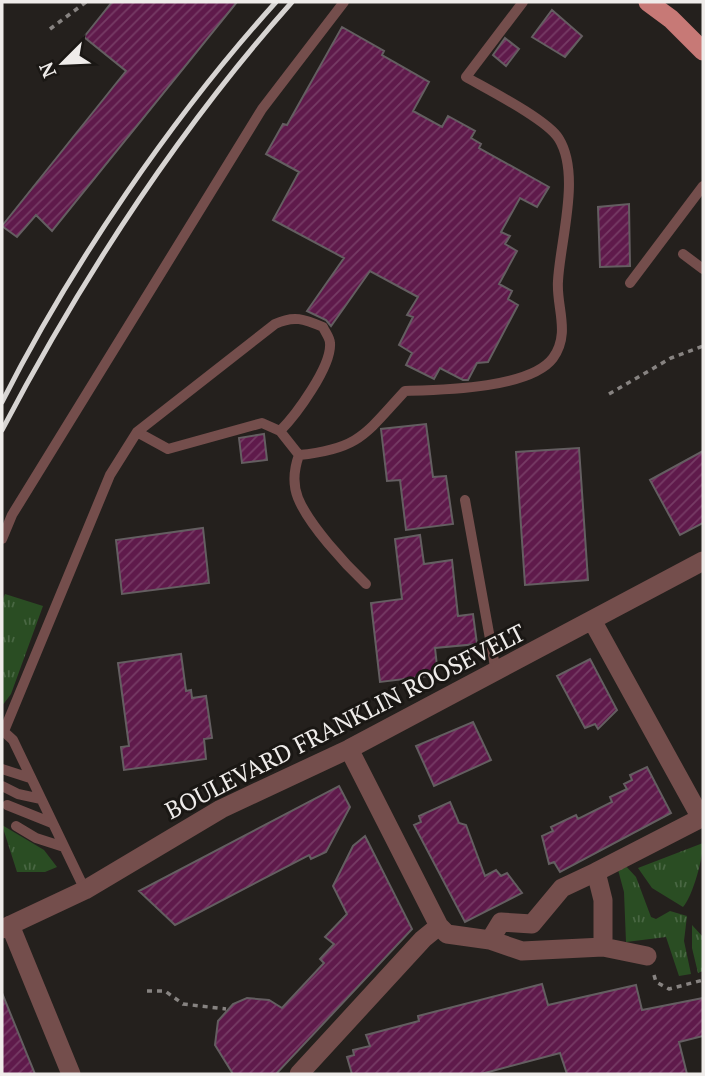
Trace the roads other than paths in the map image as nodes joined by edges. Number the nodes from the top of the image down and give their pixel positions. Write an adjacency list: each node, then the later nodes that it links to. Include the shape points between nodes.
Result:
1 (344, 2): 15 (lane, via 262,109 222,171 12,515)
2 (523, 2): 13 (lane, via 466,77 518,106 559,138 569,174 557,284 564,325 552,359 534,371 473,389 405,391 362,436 334,452)
3 (648, 2): 4 (main road)
4 (671, 19): 5 (main road); 6 (main road)
5 (703, 32)
6 (703, 51)
7 (703, 187): 10 (lane)
8 (682, 254): 9 (lane)
9 (703, 269)
10 (630, 282)
11 (280, 431): 12 (lane, via 262,423 168,449); 12 (lane, via 296,415 327,360 330,343 323,327 302,318 289,317 275,324); 13 (lane)
12 (137, 432): 20 (lane, via 110,475)
13 (299, 455): 17 (lane, via 293,472 298,498 341,559)
14 (465, 500): 19 (lane)
15 (2, 539)
16 (703, 561): 18 (street, BOULEVARD FRANKLIN ROOSEVELT)
17 (366, 584)
18 (593, 622): 19 (street, BOULEVARD FRANKLIN ROOSEVELT); 30 (street, via 701,818)
19 (496, 672): 21 (street, BOULEVARD FRANKLIN ROOSEVELT)
20 (3, 730): 23 (lane, via 13,740)
21 (349, 749): 31 (street, BOULEVARD FRANKLIN ROOSEVELT, via 221,809); 32 (street)
22 (2, 769): 23 (lane)
23 (30, 778): 25 (lane)
24 (2, 786): 25 (lane)
25 (41, 799): 27 (lane)
26 (7, 805): 27 (lane)
27 (52, 823): 29 (lane)
28 (16, 826): 29 (lane)
29 (64, 847): 31 (lane)
30 (596, 872): 34 (street, via 562,888 532,924 501,922); 35 (street, via 603,900)
31 (85, 890): 33 (street, BOULEVARD FRANKLIN ROOSEVELT)
32 (439, 926): 34 (street, via 447,934); 38 (street)
33 (6, 927): 37 (street)
34 (490, 940): 35 (street, via 522,951)
35 (603, 947): 36 (street)
36 (647, 956)
37 (71, 1074)
38 (299, 1074)

